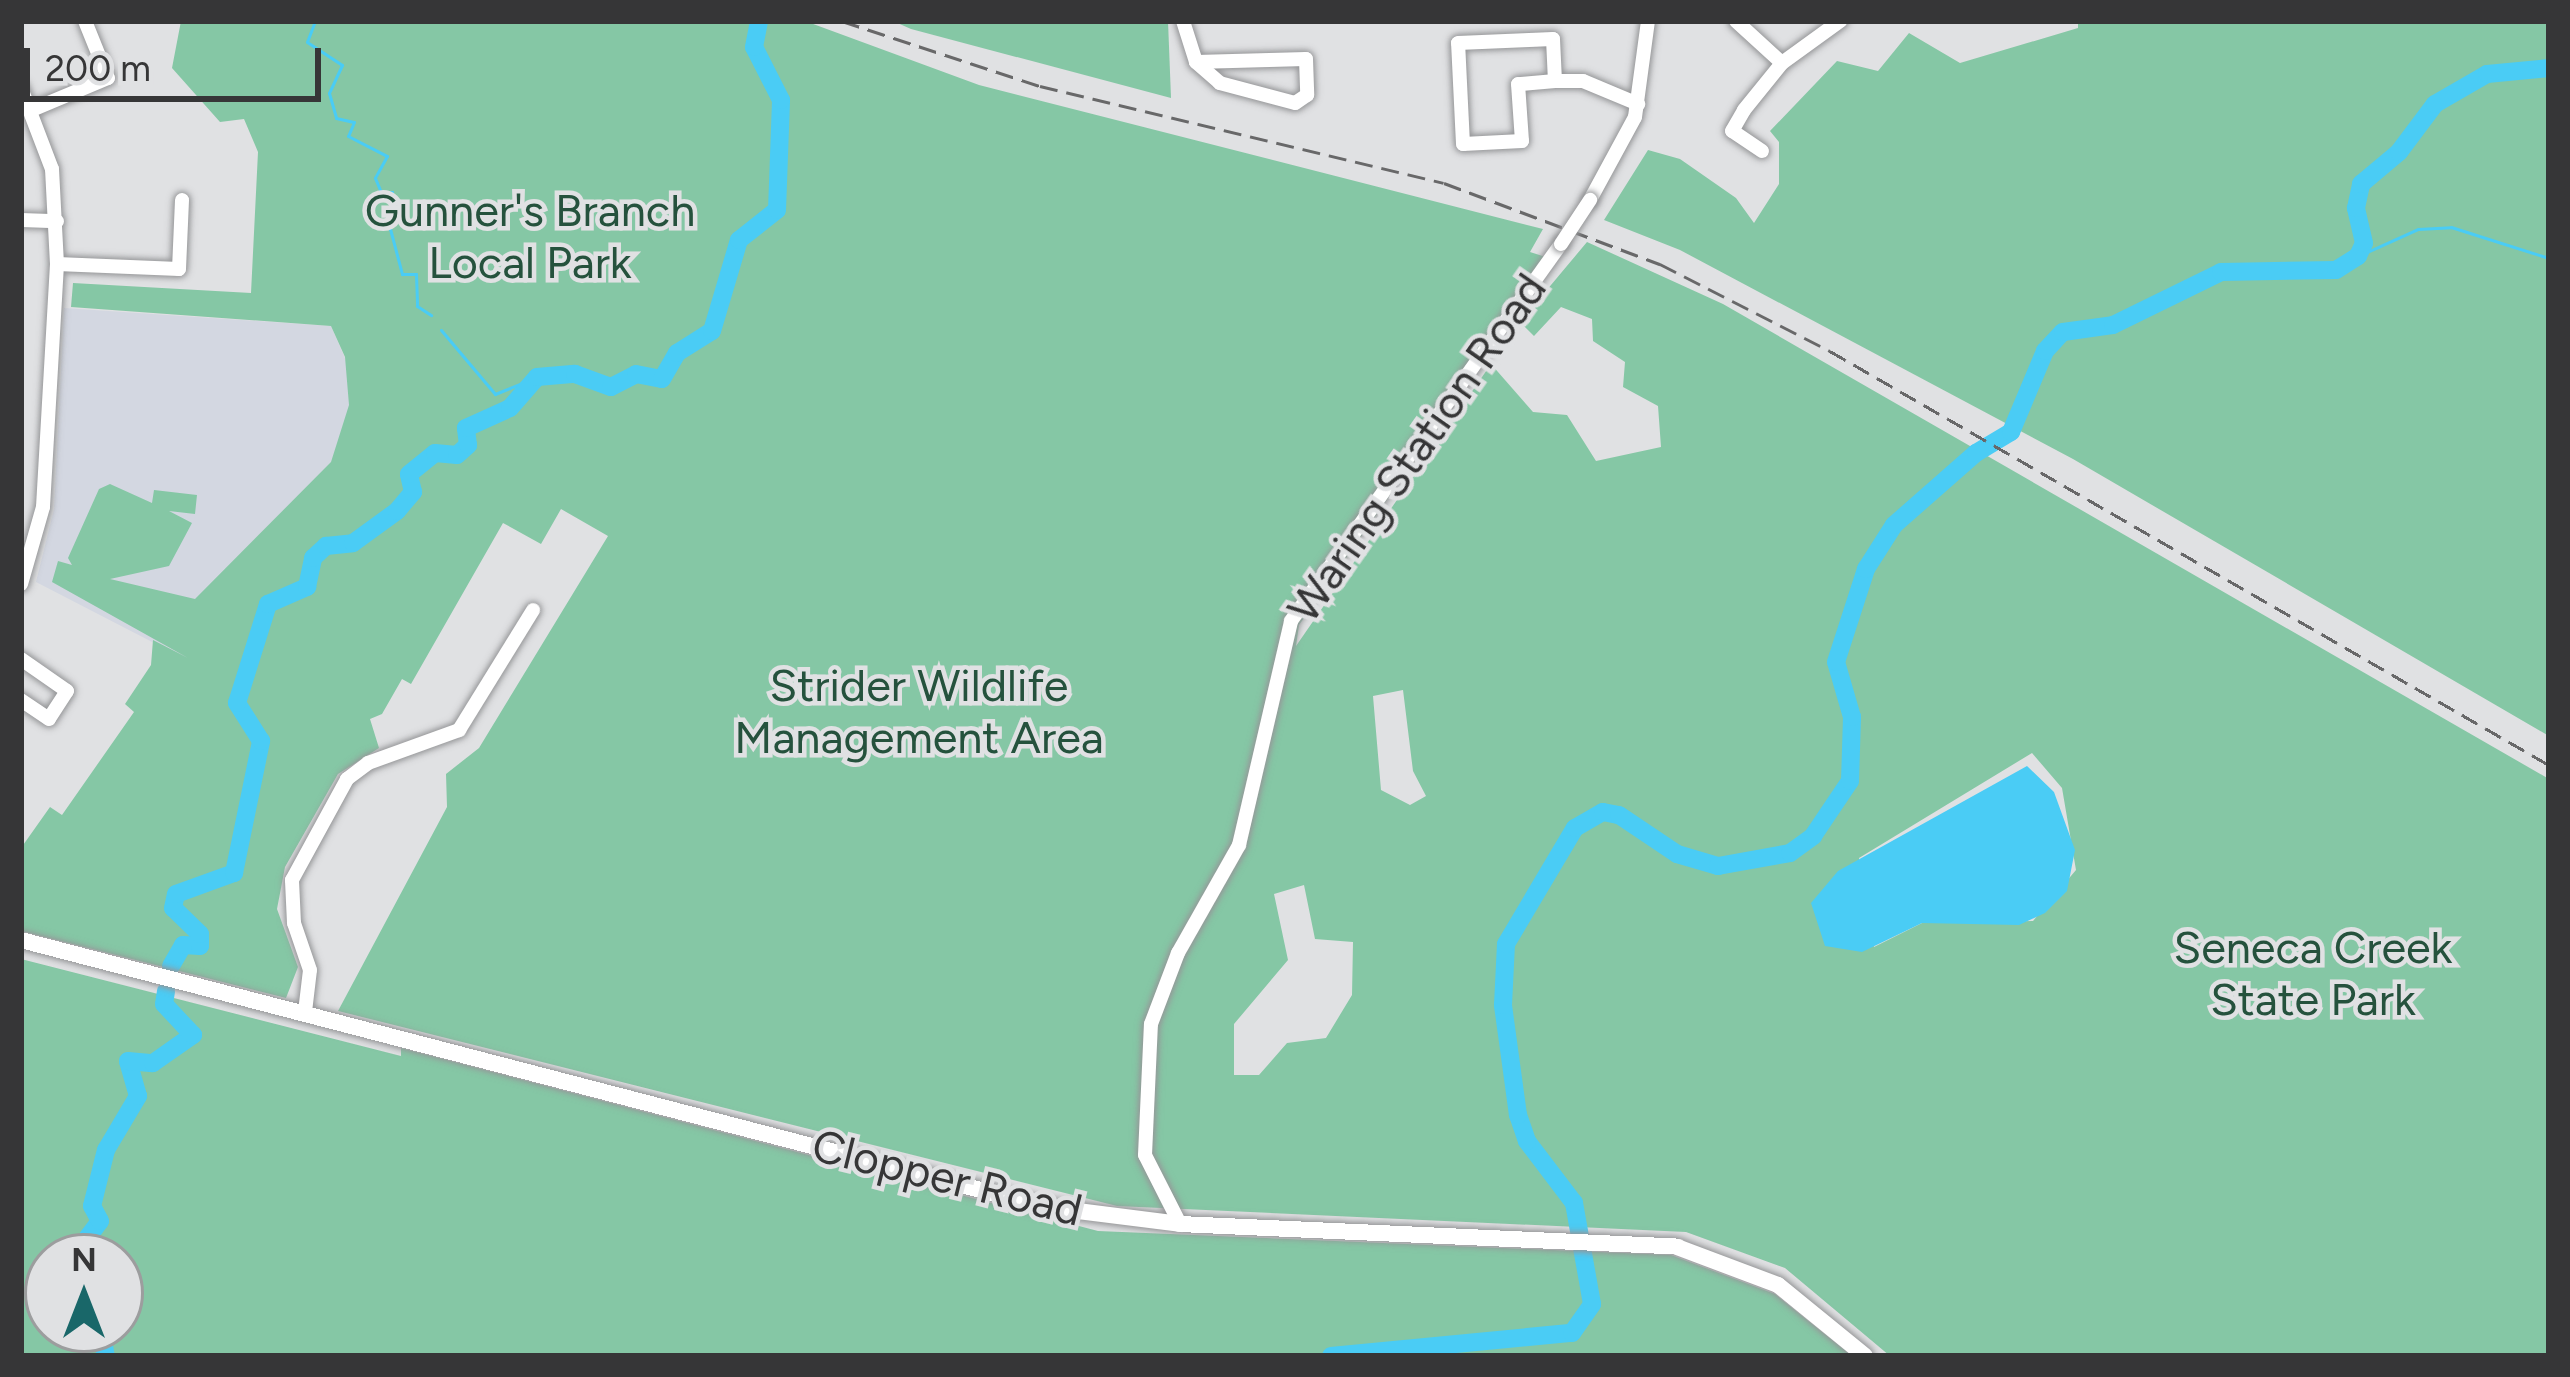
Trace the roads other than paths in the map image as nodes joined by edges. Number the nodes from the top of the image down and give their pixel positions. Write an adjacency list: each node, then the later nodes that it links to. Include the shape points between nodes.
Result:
1 (85, 21): 11 (street, via 108,78)
2 (1183, 21): 6 (street)
3 (1648, 21): 10 (street, Waring Station Road)
4 (1736, 21): 7 (street)
5 (1840, 21): 7 (street)
6 (1196, 62): 6 (street, via 1306,59 1307,95 1294,103 1220,83)
7 (1782, 63): 12 (street, via 1732,131)
8 (1555, 81): 8 (street, via 1553,39 1458,43 1463,144 1522,141 1519,84); 10 (street, via 1582,81)
9 (21, 88): 11 (street)
10 (1639, 104): 23 (street, Waring Station Road, bridge, via 1591,200 1291,621 1239,845 1178,953 1151,1024 1145,1155)
11 (34, 109): 15 (street)
12 (1762, 151)
13 (182, 200): 16 (street, via 178,269)
14 (21, 220): 15 (street)
15 (57, 221): 16 (street)
16 (58, 264): 17 (street, via 44,507)
17 (21, 584)
18 (533, 610): 22 (street, via 458,730 368,763 347,779 292,880 292,911 310,970)
19 (21, 658): 20 (street, via 68,692 49,719)
20 (21, 700)
21 (21, 940): 22 (main road, Clopper Road)
22 (305, 1012): 23 (main road, Clopper Road, via 1046,1207)
23 (1180, 1224): 24 (main road, Clopper Road, via 1677,1247 1778,1285)
24 (1864, 1356)

